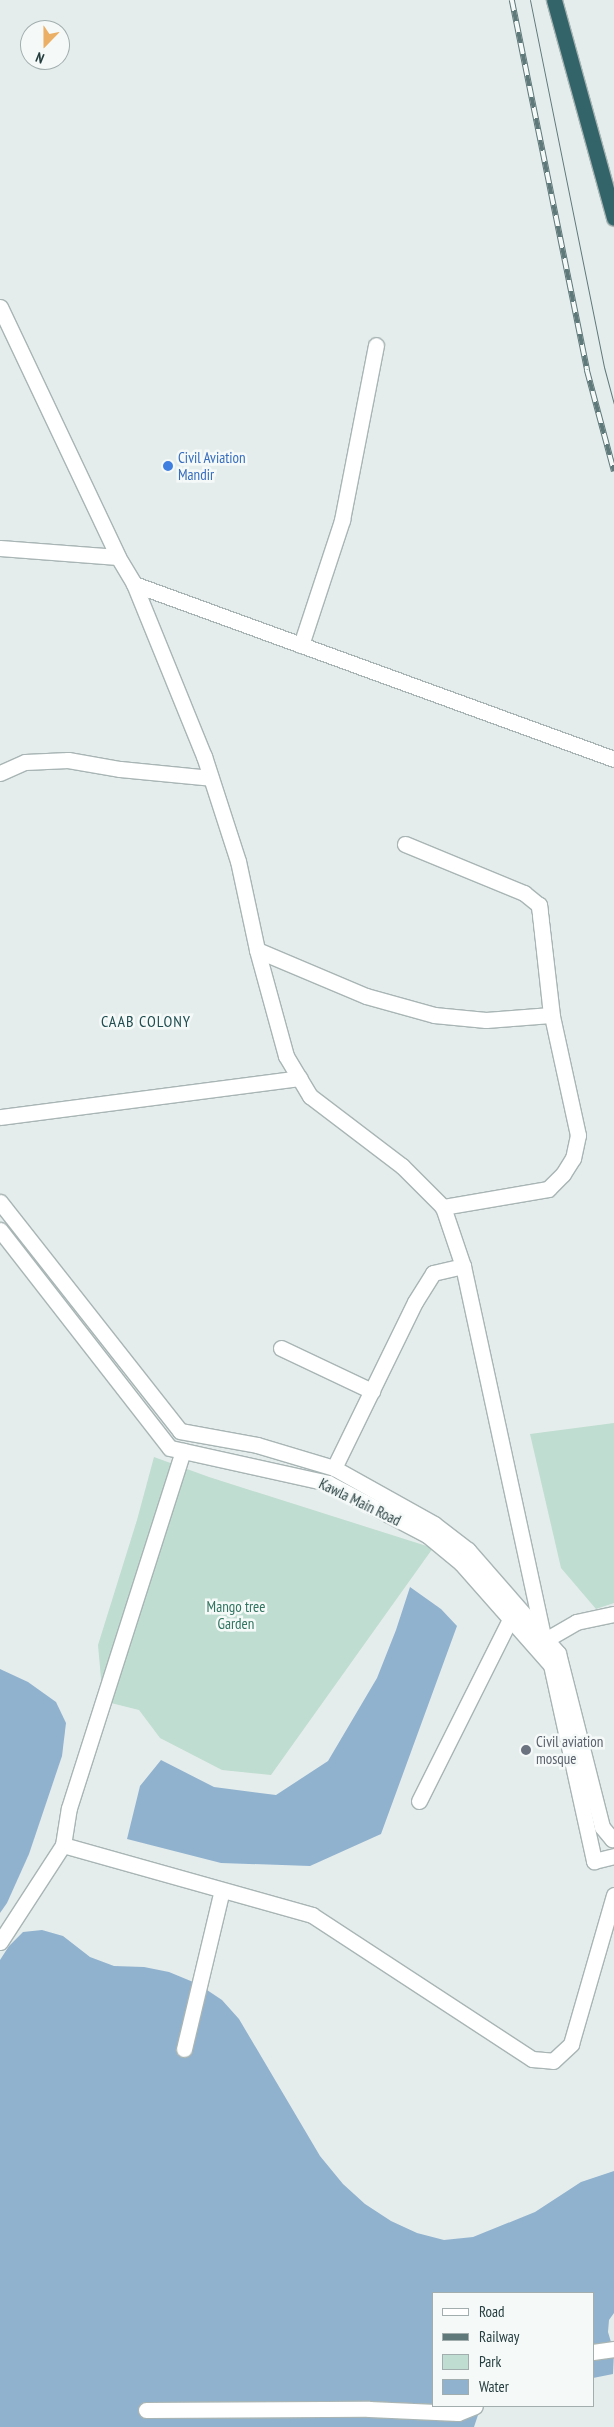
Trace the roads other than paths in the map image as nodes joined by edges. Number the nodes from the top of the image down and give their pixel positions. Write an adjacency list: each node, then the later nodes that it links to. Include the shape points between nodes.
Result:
1 (554, 0): 2 (highway)
2 (614, 218)
3 (0, 307): 6 (street)
4 (376, 345): 8 (street, via 342,520)
5 (0, 548): 6 (street)
6 (118, 558): 7 (street)
7 (134, 584): 8 (street); 11 (street)
8 (301, 645): 9 (street)
9 (614, 759)
10 (0, 773): 11 (street, via 25,762 68,760)
11 (211, 778): 14 (street, via 238,861)
12 (405, 844): 13 (street, via 524,893 539,905)
13 (542, 933): 14 (street, via 552,1015 486,1020 434,1015 366,996); 18 (street, via 552,1016 578,1134 573,1158 548,1189)
14 (257, 950): 15 (street, via 286,1056)
15 (299, 1078): 16 (street); 18 (street, via 310,1096 402,1166)
16 (0, 1117)
17 (0, 1202): 24 (street, Kawla Main Road, via 180,1432 257,1445)
18 (443, 1207): 20 (street)
19 (0, 1230): 23 (street, Kawla Main Road, via 170,1448)
20 (463, 1266): 22 (street, via 433,1273 415,1302); 27 (street)
21 (281, 1348): 22 (street)
22 (372, 1391): 24 (street)
23 (183, 1451): 26 (street, Kawla Main Road, via 328,1483 427,1536 461,1563); 30 (street, via 69,1808)
24 (334, 1468): 27 (street, Kawla Main Road, via 434,1524 468,1550)
25 (614, 1614): 27 (street, via 576,1622)
26 (510, 1619): 28 (street); 31 (street, Kawla Main Road, via 551,1665 594,1861)
27 (545, 1635): 29 (street, Kawla Main Road, via 558,1653 602,1827)
28 (419, 1801)
29 (614, 1838)
30 (63, 1845): 32 (street); 34 (street)
31 (614, 1856)
32 (222, 1890): 33 (street, via 312,1915 532,2059 553,2061 571,2044); 35 (street)
33 (614, 1895)
34 (0, 1942)
35 (184, 2049)
36 (614, 2349): 37 (street)
37 (594, 2352)
38 (473, 2407): 39 (street, via 458,2413 369,2409)
39 (146, 2410)

